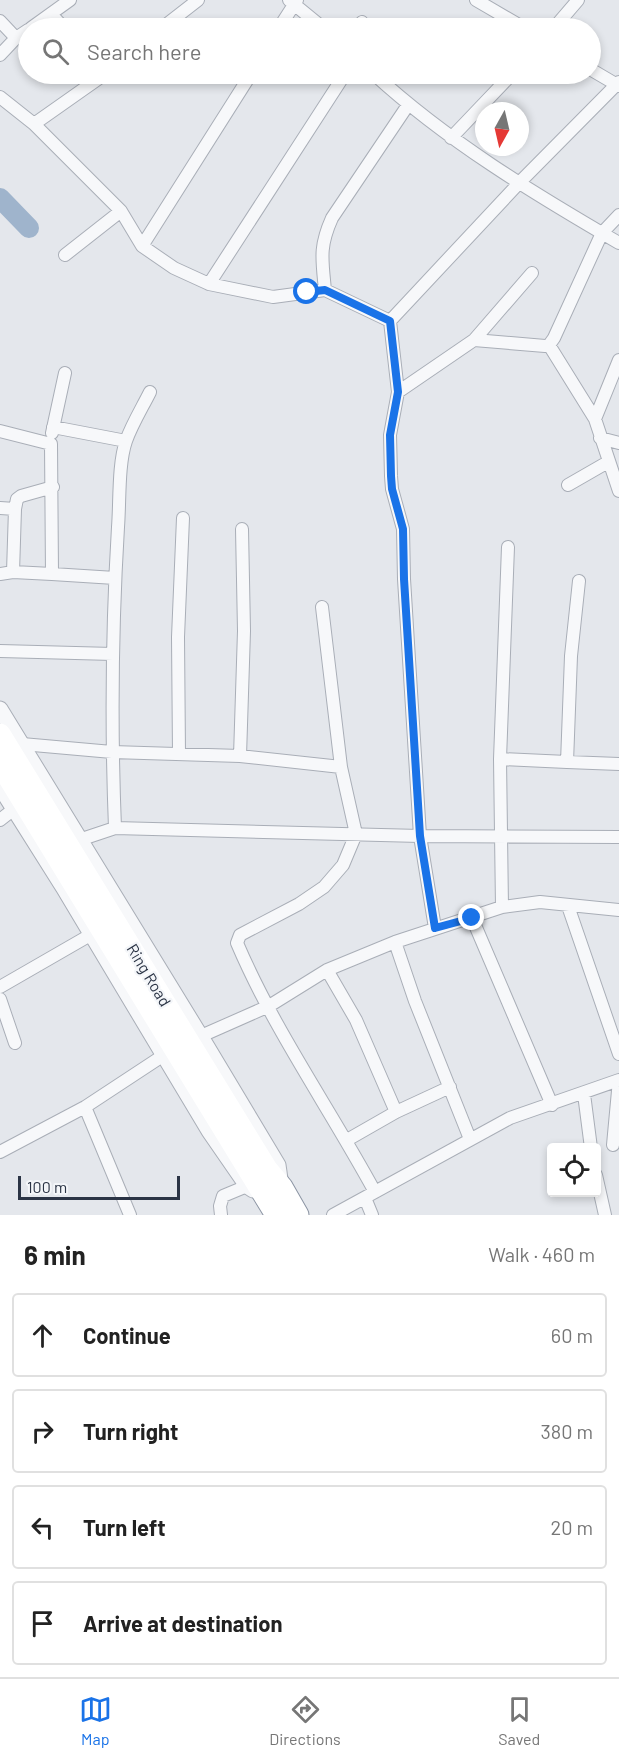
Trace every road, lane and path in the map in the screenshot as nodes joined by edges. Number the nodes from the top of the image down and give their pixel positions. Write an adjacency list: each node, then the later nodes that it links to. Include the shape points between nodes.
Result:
1 (70, 0): 6 (street)
2 (198, 0): 9 (street)
3 (578, 0): 13 (street)
4 (294, 1): 10 (street); 11 (street)
5 (480, 1): 12 (street)
6 (51, 14): 7 (street); 8 (street)
7 (45, 18)
8 (55, 18)
9 (175, 18)
10 (285, 18)
11 (312, 18)
12 (508, 18)
13 (563, 18)
14 (0, 21): 15 (street)
15 (16, 38): 16 (street)
16 (0, 55)
17 (601, 75): 23 (street)
18 (91, 84): 26 (street)
19 (245, 84): 33 (street)
20 (339, 84): 36 (street)
21 (385, 84): 25 (street)
22 (502, 84): 27 (street)
23 (618, 84): 28 (street)
24 (0, 97): 26 (street)
25 (408, 105): 27 (street); 37 (street, via 328,227 322,253)
26 (34, 124): 29 (street)
27 (451, 138): 28 (street)
28 (520, 182): 31 (street); 38 (street)
29 (121, 211): 33 (street); 34 (street)
30 (619, 215): 31 (street)
31 (602, 233): 32 (street); 40 (street)
32 (619, 243)
33 (142, 246): 36 (street, via 174,268)
34 (65, 255)
35 (532, 273): 39 (street)
36 (209, 284): 37 (street, via 273,297)
37 (325, 290): 38 (street)
38 (390, 321): 44 (street)
39 (474, 340): 40 (street); 44 (street)
40 (549, 345): 45 (street)
41 (619, 360): 45 (street)
42 (65, 374): 46 (street)
43 (150, 392): 49 (street)
44 (398, 392): 85 (street, via 390,435 391,476 404,539)
45 (595, 419): 48 (street)
46 (53, 427): 49 (street); 51 (street)
47 (0, 431): 51 (street)
48 (600, 438): 50 (street); 52 (street)
49 (126, 441): 63 (street)
50 (619, 443)
51 (51, 444): 54 (street)
52 (608, 462): 53 (street); 55 (street)
53 (568, 485)
54 (53, 487): 57 (street, via 17,499); 62 (street)
55 (619, 491)
56 (0, 508): 57 (street)
57 (15, 509): 61 (street)
58 (183, 518): 72 (street)
59 (242, 529): 73 (street)
60 (508, 547): 74 (street)
61 (6, 573): 62 (street)
62 (52, 574): 63 (street)
63 (115, 578): 67 (street)
64 (579, 581): 75 (street, via 571,656)
65 (322, 607): 78 (street)
66 (0, 651): 67 (street)
67 (113, 654): 71 (street)
68 (0, 709): 70 (street)
69 (0, 734): 118 (highway, Ring Road, via 267,1169)
70 (22, 744): 71 (street); 87 (street)
71 (112, 752): 72 (street); 82 (street)
72 (179, 754): 73 (street)
73 (240, 756): 78 (street)
74 (500, 759): 75 (street); 84 (street)
75 (567, 762): 77 (street)
76 (0, 764): 118 (highway, Ring Road)
77 (619, 764)
78 (341, 767): 83 (street)
79 (0, 787): 80 (street)
80 (14, 808): 81 (street); 93 (street)
81 (0, 820)
82 (115, 828): 83 (street); 87 (street)
83 (356, 834): 85 (street); 98 (street, via 343,865 324,887 240,935 239,946)
84 (501, 835): 85 (street); 86 (street); 89 (street)
85 (420, 836): 92 (street)
86 (619, 837)
87 (79, 840): 99 (street)
88 (568, 906): 89 (street, via 540,902); 90 (street); 101 (street)
89 (502, 907): 91 (street)
90 (619, 910)
91 (472, 918): 92 (street); 106 (street)
92 (435, 928): 94 (street)
93 (92, 934): 96 (street); 102 (street)
94 (395, 942): 95 (street); 104 (street)
95 (327, 970): 98 (street); 108 (street, via 356,1020)
96 (0, 987)
97 (0, 999): 100 (street)
98 (269, 1006): 99 (street); 110 (street)
99 (201, 1036): 118 (street, via 278,1166)
100 (15, 1043)
101 (619, 1054)
102 (164, 1055): 107 (street); 115 (street)
103 (619, 1080): 105 (street); 112 (street)
104 (450, 1087): 108 (street); 109 (street)
105 (584, 1094): 106 (street); 111 (street)
106 (552, 1105): 109 (street, via 510,1118)
107 (85, 1107): 114 (street); 119 (street)
108 (396, 1112): 110 (street)
109 (470, 1139): 116 (street)
110 (347, 1140): 116 (street)
111 (590, 1143)
112 (616, 1145): 113 (street)
113 (601, 1146)
114 (0, 1152)
115 (247, 1186): 118 (street); 120 (street, via 223,1196)
116 (370, 1195): 122 (street); 123 (street)
117 (601, 1195): 124 (street)
118 (275, 1201): 121 (highway, Ring Road)
119 (130, 1215)
120 (221, 1215)
121 (298, 1215)
122 (333, 1215)
123 (372, 1215)
124 (605, 1215)

